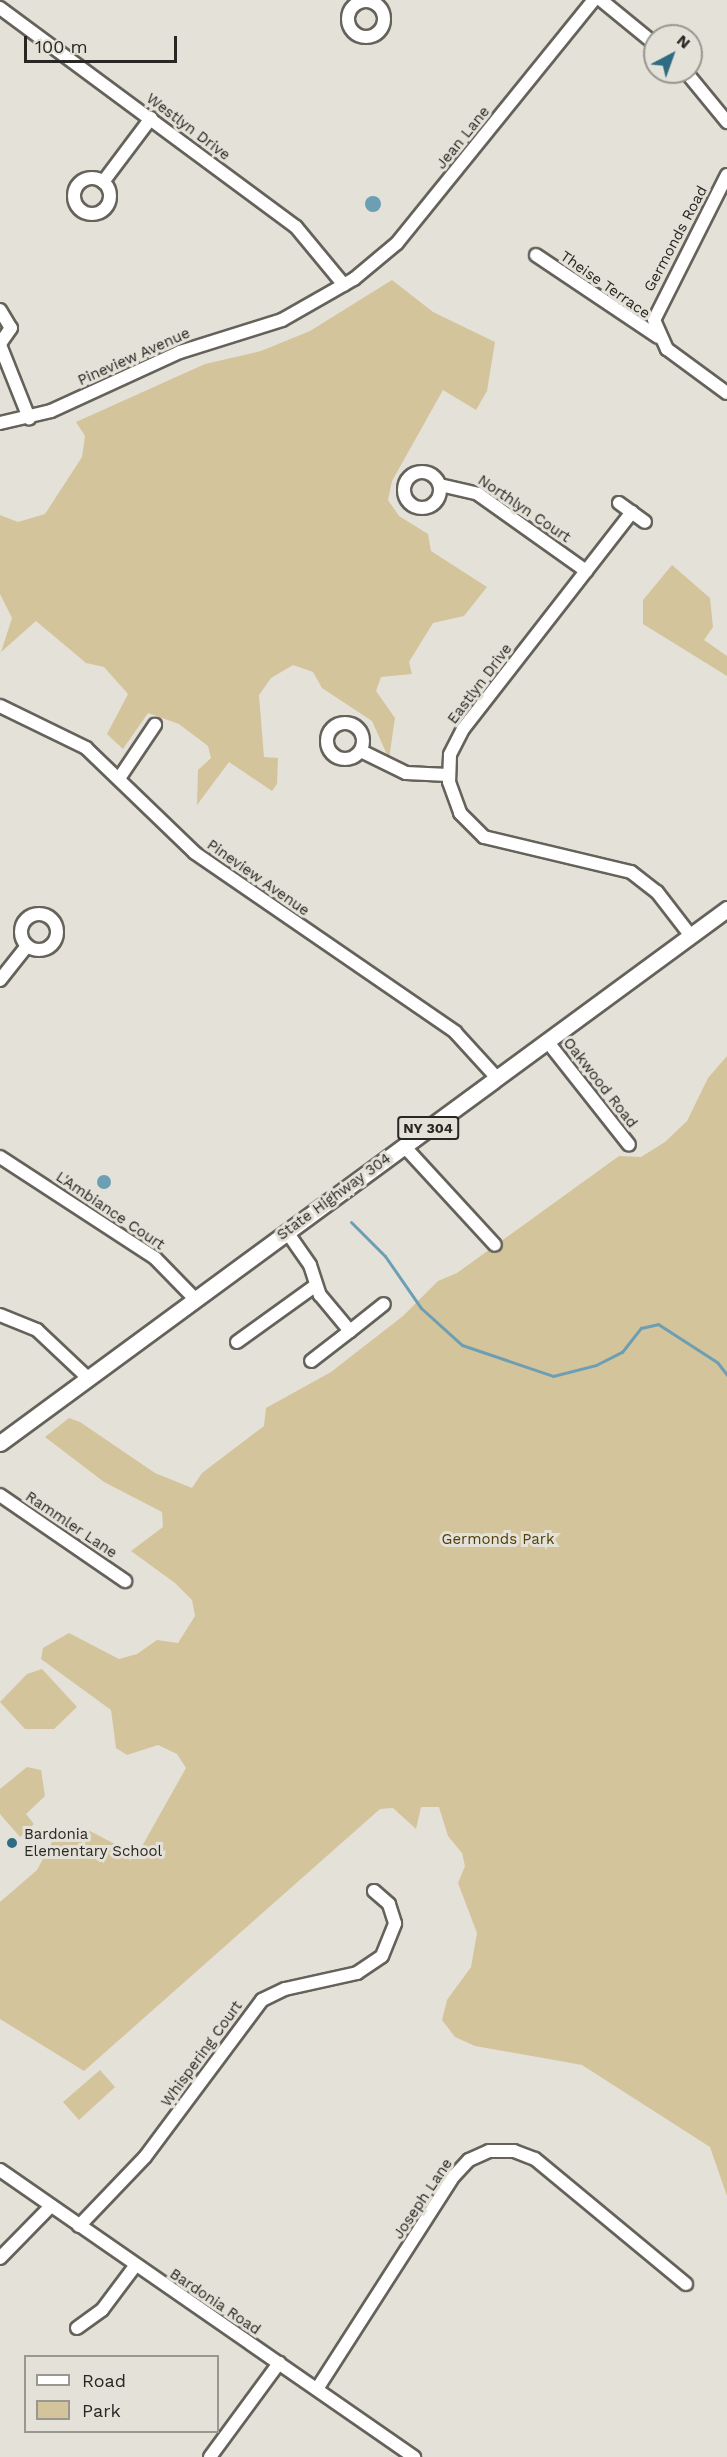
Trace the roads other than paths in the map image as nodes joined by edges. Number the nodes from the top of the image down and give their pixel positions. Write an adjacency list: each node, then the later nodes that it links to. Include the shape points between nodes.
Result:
1 (594, 0): 11 (street, Jean Lane, via 397,243)
2 (601, 0): 4 (street)
3 (0, 8): 6 (street, Westlyn Drive)
4 (643, 34)
5 (696, 84): 7 (street)
6 (151, 118): 9 (street); 11 (street, Westlyn Drive, via 303,232)
7 (727, 122)
8 (727, 175): 13 (street, Germonds Road, via 658,303)
9 (103, 182)
10 (536, 255): 13 (street, Theise Terrace)
11 (344, 285): 16 (street, Pineview Avenue, via 282,320 180,352)
12 (0, 310): 14 (street, via 11,328)
13 (658, 337): 15 (street)
14 (0, 344): 16 (street)
15 (727, 393)
16 (29, 418): 17 (street, Pineview Avenue)
17 (0, 423)
18 (440, 485): 22 (street, Northlyn Court, via 478,494)
19 (620, 503): 20 (street)
20 (632, 512): 21 (street); 22 (street, Eastlyn Drive)
21 (645, 522)
22 (586, 571): 26 (street, Eastlyn Drive, via 459,736)
23 (0, 706): 27 (street, Pineview Avenue, via 77,742)
24 (155, 725): 27 (street)
25 (361, 751): 26 (street, via 406,773)
26 (448, 775): 29 (street, via 460,813 484,837 631,872 657,892)
27 (120, 777): 33 (street, Pineview Avenue, via 204,860 455,1032)
28 (727, 909): 29 (main road, State Highway 304 / NY 304)
29 (691, 936): 32 (main road, State Highway 304 / NY 304)
30 (27, 946): 31 (street)
31 (0, 980)
32 (548, 1041): 33 (main road, State Highway 304 / NY 304); 34 (street, Oakwood Road)
33 (497, 1078): 35 (main road, State Highway 304 / NY 304)
34 (629, 1145)
35 (404, 1146): 37 (main road, State Highway 304 / NY 304); 38 (street)
36 (0, 1156): 40 (street, L'Ambiance Court, via 155,1258)
37 (287, 1232): 39 (street, via 310,1266); 40 (main road, State Highway 304 / NY 304)
38 (495, 1245)
39 (315, 1286): 43 (street); 44 (street)
40 (195, 1299): 46 (main road, State Highway 304 / NY 304)
41 (384, 1304): 43 (street)
42 (0, 1315): 46 (street, via 37,1330)
43 (350, 1331): 45 (street)
44 (237, 1342)
45 (310, 1361)
46 (88, 1378): 47 (main road, State Highway 304 / NY 304)
47 (0, 1443)
48 (0, 1495): 49 (street, Rammler Lane)
49 (125, 1581)
50 (374, 1891): 53 (street, Whispering Court, via 389,1904 395,1923 382,1956 357,1973 285,1989 262,2000 145,2157)
51 (0, 2170): 52 (street, Bardonia Road)
52 (51, 2206): 53 (street, Bardonia Road); 54 (street)
53 (79, 2226): 55 (street, Bardonia Road)
54 (0, 2258)
55 (135, 2266): 57 (street, via 102,2310); 58 (street, Bardonia Road)
56 (686, 2284): 59 (street, Joseph Lane, via 535,2159 514,2151 489,2151 469,2160 454,2176)
57 (77, 2328)
58 (279, 2363): 59 (street, Bardonia Road); 60 (street)
59 (317, 2389): 61 (street, Bardonia Road)
60 (210, 2457)
61 (414, 2457)

